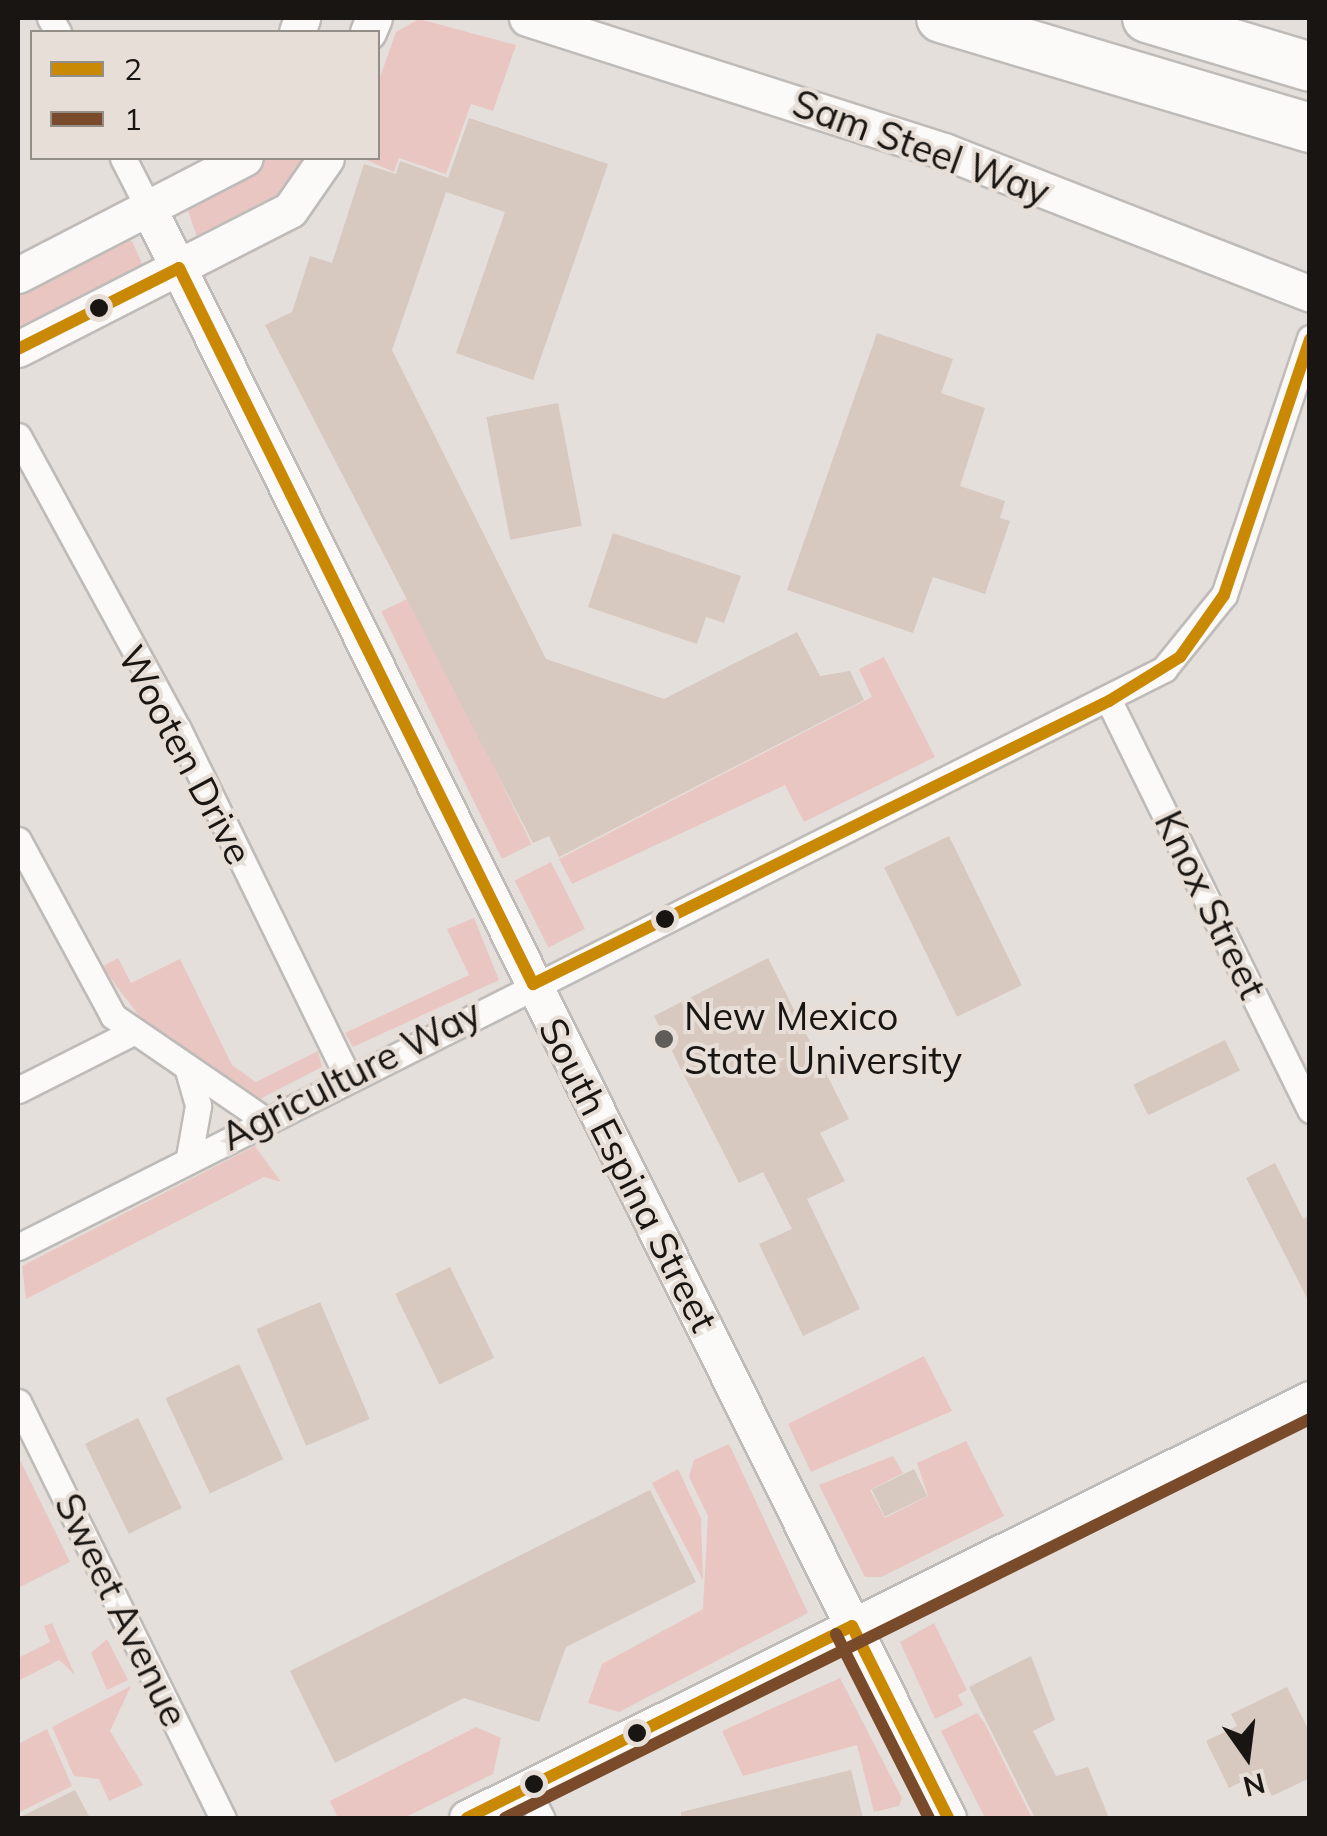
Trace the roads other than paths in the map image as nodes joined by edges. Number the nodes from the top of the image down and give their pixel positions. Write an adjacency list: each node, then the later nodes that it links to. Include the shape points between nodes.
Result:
1 (527, 18): 12 (street, Sam Steel Way, via 944,151)
2 (941, 18): 5 (highway)
3 (1147, 18): 4 (highway)
4 (1310, 67)
5 (1310, 128)
6 (123, 160): 9 (street)
7 (242, 160): 9 (street)
8 (325, 160): 10 (street, via 290,210)
9 (149, 208): 10 (street, South Espina Street); 11 (street)
10 (179, 268): 14 (street); 18 (street, South Espina Street)
11 (18, 275)
12 (1310, 294)
13 (1310, 338): 16 (street, Agriculture Way, via 1214,614 1180,657)
14 (18, 349)
15 (18, 436): 21 (street, Wooten Drive, via 178,728)
16 (1110, 701): 18 (street, Agriculture Way); 23 (street, Knox Street)
17 (18, 840): 19 (street, via 87,981)
18 (532, 984): 21 (street, Agriculture Way); 29 (street, South Espina Street)
19 (130, 1034): 20 (street); 22 (street)
20 (188, 1070): 24 (street); 25 (street, via 198,1106)
21 (348, 1078): 24 (street, Agriculture Way)
22 (18, 1090)
23 (1310, 1110)
24 (262, 1118): 25 (street, Agriculture Way)
25 (189, 1157): 26 (street, Agriculture Way)
26 (18, 1247)
27 (1310, 1399): 29 (street)
28 (18, 1402): 31 (street, Sweet Avenue)
29 (852, 1626): 30 (street); 33 (street, South Espina Street)
30 (533, 1803): 32 (street)
31 (222, 1818)
32 (467, 1818)
33 (948, 1818)

